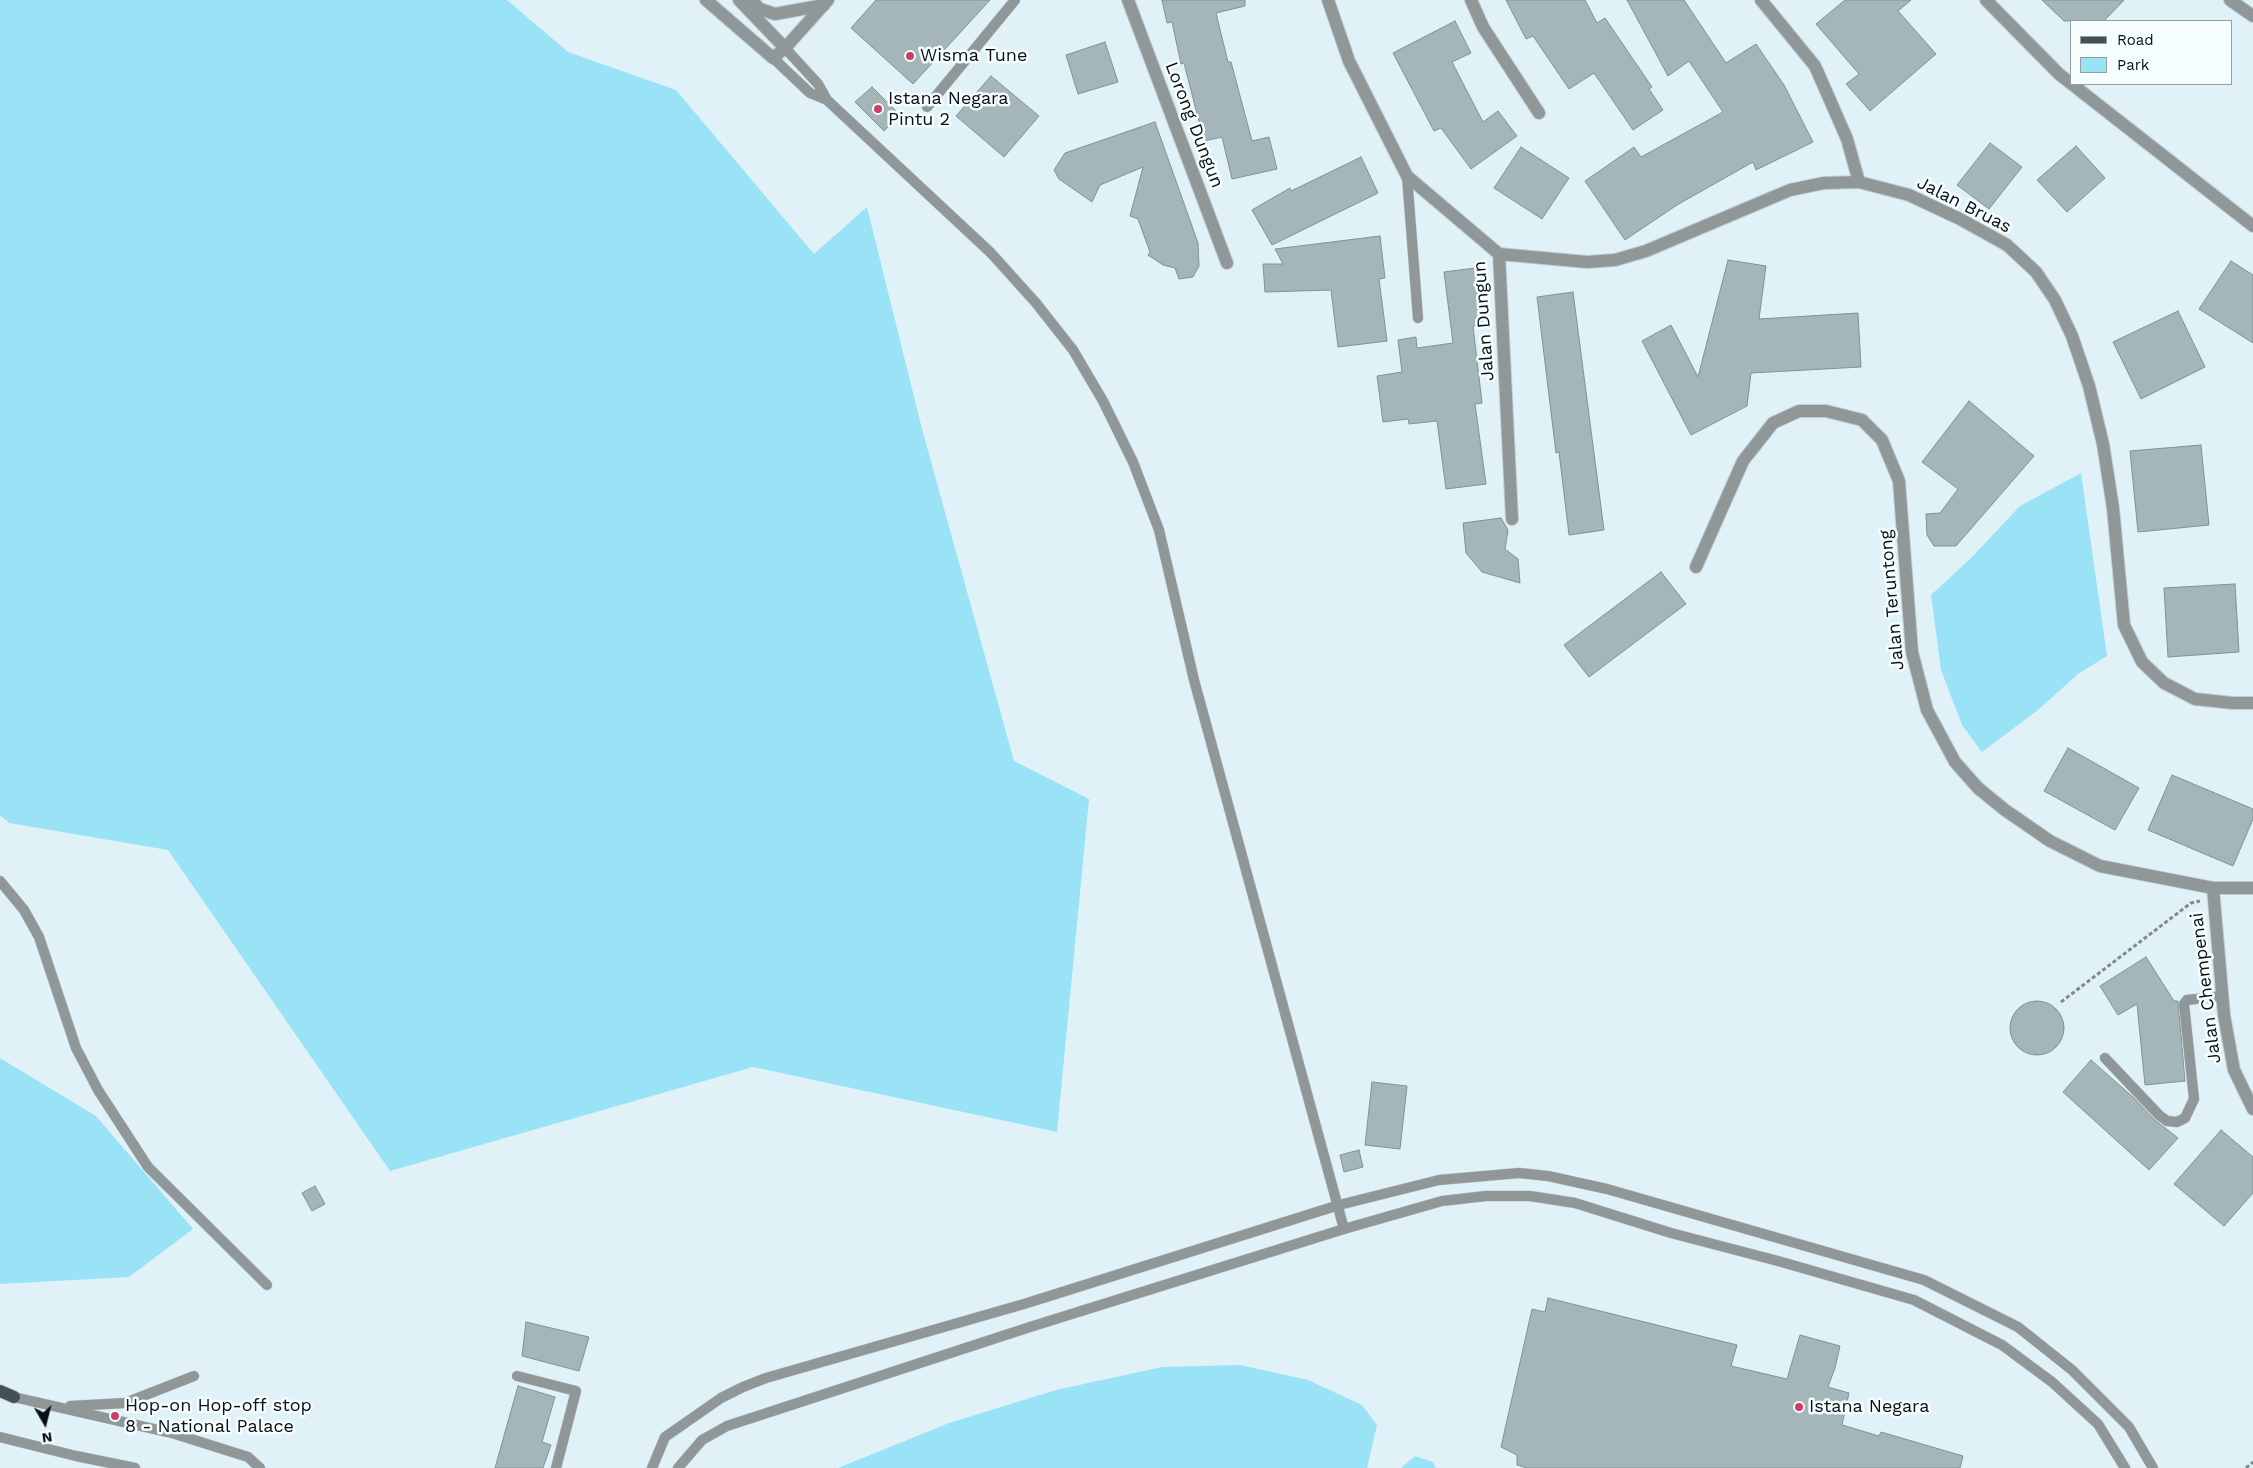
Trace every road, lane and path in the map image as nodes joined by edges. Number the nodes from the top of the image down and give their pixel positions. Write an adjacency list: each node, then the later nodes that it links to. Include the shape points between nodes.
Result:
1 (706, 0): 14 (street)
2 (739, 0): 13 (street)
3 (751, 0): 11 (street, via 775,14)
4 (1015, 0): 18 (lane)
5 (1128, 0): 24 (street, Lorong Dungun)
6 (1328, 0): 20 (street, Jalan Dungun, via 1349,60)
7 (1471, 0): 19 (street, via 1483,27)
8 (1761, 0): 21 (street, via 1814,66 1847,140)
9 (1986, 0): 15 (street)
10 (2230, 0): 12 (street)
11 (826, 2): 13 (street)
12 (2253, 16)
13 (785, 48): 14 (street); 17 (lane, via 818,84)
14 (773, 58): 17 (lane, via 810,93)
15 (2070, 83)
16 (2073, 85): 22 (street)
17 (827, 100): 37 (lane, via 984,247 1036,303 1073,350 1133,462 1159,530 1194,680)
18 (926, 107)
19 (1539, 114)
20 (1407, 176): 23 (street, Jalan Dungun); 25 (lane)
21 (1859, 182): 23 (street, Jalan Bruas, via 1824,183 1790,190 1646,251 1615,260 1587,262); 28 (street, Jalan Bruas, via 1909,195 1960,219 2007,244 2036,272 2055,300 2072,336 2089,386 2103,444 2113,508 2124,626 2142,662 2164,683 2195,698)
22 (2253, 226)
23 (1499, 254): 26 (street, Jalan Dungun)
24 (1228, 263)
25 (1418, 318)
26 (1512, 519)
27 (1696, 567): 30 (street, Jalan Teruntong, via 1743,461 1773,423 1799,411 1826,412 1862,420 1882,440 1900,481 1912,652 1927,710 1955,762 1978,788 2005,810 2050,840 2100,866)
28 (2253, 703)
29 (0, 881): 39 (lane, via 24,910 39,937 76,1048 98,1090 148,1167)
30 (2213, 888): 31 (street, Jalan Teruntong); 33 (street, Jalan Chempenai)
31 (2253, 888)
32 (2191, 903): 34 (path)
33 (2222, 996): 35 (lane, via 2187,1000 2184,1004 2194,1098 2185,1118 2177,1122 2167,1121); 36 (street, Jalan Chempenai, via 2234,1070)
34 (2061, 1002)
35 (2105, 1058)
36 (2253, 1109)
37 (1339, 1205): 38 (lane); 50 (lane, via 1024,1304 743,1387 721,1398 665,1437); 53 (lane, via 1439,1180 1519,1173 1548,1176 1679,1208 1924,1280 2018,1327 2072,1370 2129,1427)
38 (1344, 1229): 51 (lane, via 728,1426 702,1440); 52 (lane, via 1442,1201 1530,1196 1575,1203 1914,1300 2002,1344 2052,1382 2098,1424)
39 (267, 1285)
40 (194, 1376): 44 (lane, via 125,1403)
41 (517, 1376): 49 (lane, via 576,1391)
42 (0, 1392): 43 (main road)
43 (14, 1397): 44 (lane)
44 (59, 1407): 48 (lane, via 172,1433 248,1457)
45 (0, 1437): 47 (lane)
46 (2253, 1462): 54 (path)
47 (135, 1468)
48 (260, 1468)
49 (556, 1468)
50 (652, 1468)
51 (678, 1468)
52 (2124, 1468)
53 (2153, 1468)
54 (2246, 1468)

